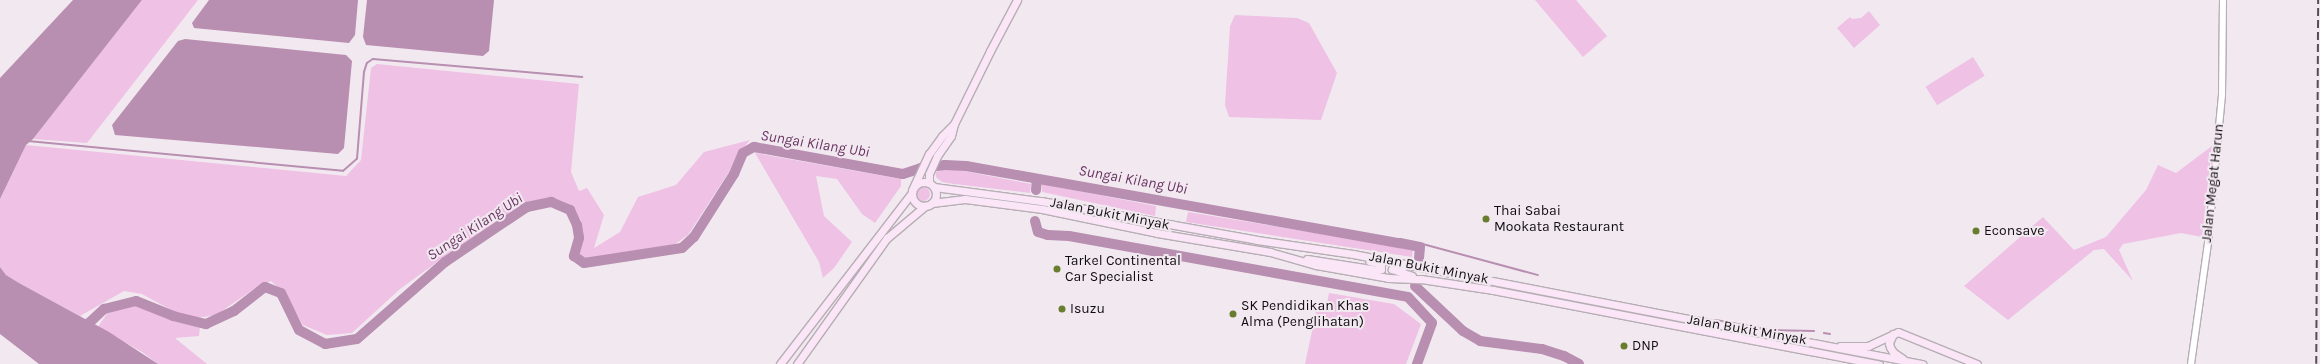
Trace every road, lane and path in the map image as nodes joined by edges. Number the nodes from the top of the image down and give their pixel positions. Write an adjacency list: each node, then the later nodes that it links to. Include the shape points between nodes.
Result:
1 (1017, 0): 3 (main road)
2 (2223, 0): 19 (street, Jalan Megat Harun, via 2222,95 2208,243)
3 (954, 124): 4 (main road, via 951,136 937,156 929,174); 5 (main road, via 929,154)
4 (932, 185): 5 (main road, via 919,183); 6 (main road, via 936,195); 7 (main road, Jalan Bukit Minyak)
5 (912, 192): 6 (main road, via 915,203); 14 (main road)
6 (928, 205): 8 (main road, Jalan Bukit Minyak, via 965,199 1042,209); 15 (main road, via 887,238 862,269)
7 (1319, 249): 8 (main road, via 1381,264 1381,269); 9 (main road, Jalan Bukit Minyak)
8 (1298, 259): 10 (main road, Jalan Bukit Minyak, via 1316,265 1388,278)
9 (1425, 267): 10 (main road, via 1393,268 1393,271); 12 (main road, Jalan Bukit Minyak, via 1767,335)
10 (1421, 279): 16 (main road, Jalan Bukit Minyak, via 1493,290)
11 (1892, 334): 12 (main road, via 1868,346); 13 (main road, via 1890,347); 18 (main road, via 1904,333)
12 (1836, 346): 13 (main road, Jalan Bukit Minyak)
13 (1906, 361): 17 (main road, Jalan Bukit Minyak)
14 (780, 364)
15 (798, 364)
16 (1879, 364)
17 (1922, 364)
18 (1977, 364)
19 (2191, 364)

